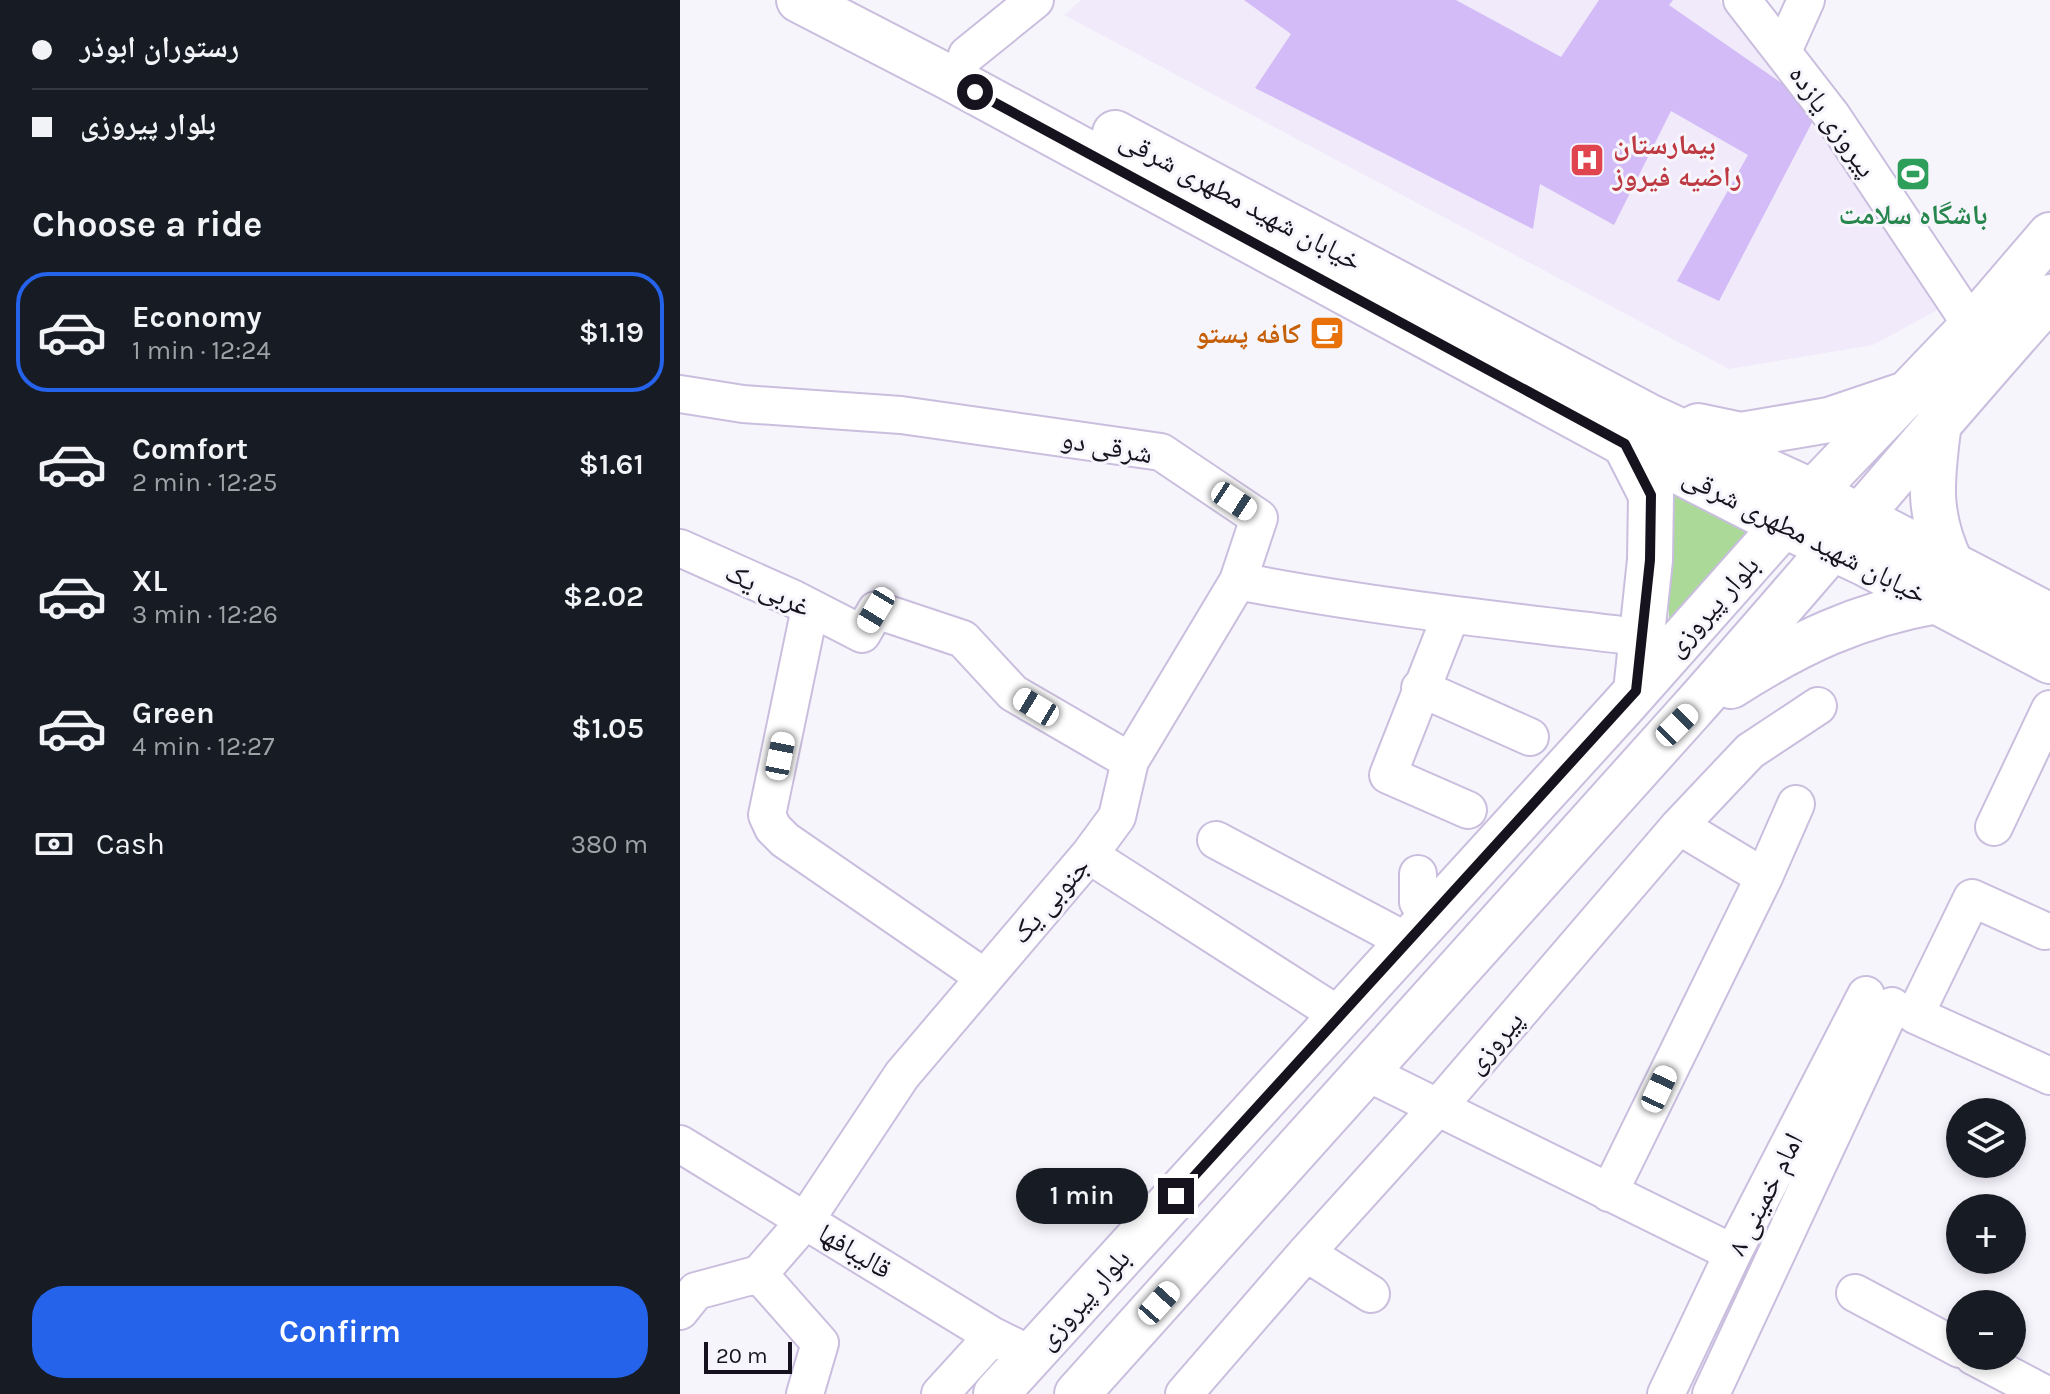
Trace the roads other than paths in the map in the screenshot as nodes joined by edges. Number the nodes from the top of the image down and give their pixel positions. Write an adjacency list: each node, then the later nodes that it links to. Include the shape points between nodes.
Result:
1 (799, 0): 13 (main road, خیابان شهید مطهری شرقی)
2 (861, 0): 7 (main road, خیابان شهید مطهری شرقی)
3 (1035, 0): 7 (street)
4 (1742, 0): 6 (street, پیروزی یازده)
5 (1806, 0): 6 (street)
6 (1783, 51): 10 (street, پیروزی یازده)
7 (967, 55): 13 (main road, خیابان شهید مطهری شرقی)
8 (2050, 235): 10 (main road)
9 (2050, 297): 12 (main road)
10 (1972, 326): 12 (main road)
11 (680, 394): 18 (street, شرقی دو, via 901,415 1161,452 1259,518)
12 (1924, 407): 13 (main road, via 1741,435); 14 (main road, بلوار پیروزی); 16 (main road, بلوار پیروزی); 19 (main road)
13 (1637, 430): 14 (main road, خیابان شهید مطهری شرقی); 15 (main road, خیابان شهید مطهری شرقی); 23 (main road, via 1651,495 1650,560)
14 (1813, 492): 15 (main road, بلوار پیروزی); 16 (main road, خیابان شهید مطهری شرقی)
15 (1783, 525): 16 (main road, خیابان شهید مطهری شرقی); 26 (main road, بلوار پیروزی)
16 (1847, 533): 19 (main road, خیابان شهید مطهری شرقی); 29 (main road, بلوار پیروزی)
17 (680, 548): 20 (street, غربی یک)
18 (1243, 567): 21 (street, via 1338,601); 31 (street, جنوبی یک)
19 (1944, 583): 22 (main road, خیابان شهید مطهری شرقی); 24 (main road, خیابان شهید مطهری شرقی); 29 (main road, via 1779,656)
20 (810, 608): 31 (street, غربی یک, via 862,634 876,610 963,639 1013,693); 42 (street, via 767,815 773,828)
21 (1451, 615): 23 (street); 25 (street)
22 (2050, 616)
23 (1640, 637): 26 (main road)
24 (2050, 661)
25 (1420, 688): 30 (street); 33 (street, via 1388,775)
26 (1629, 698): 29 (main road); 40 (main road, بلوار پیروزی)
27 (1818, 706): 34 (street, پیروزی, via 1750,751)
28 (2050, 709): 35 (street)
29 (1677, 725): 45 (main road, بلوار پیروزی)
30 (1530, 737)
31 (1130, 761): 37 (street, جنوبی یک, via 1117,817)
32 (1796, 804): 39 (street)
33 (1468, 810)
34 (1679, 826): 39 (street); 47 (street, پیروزی)
35 (1994, 827)
36 (1216, 840): 40 (street)
37 (1089, 855): 42 (street, جنوبی یک); 44 (street)
38 (1418, 874): 40 (street)
39 (1764, 877): 49 (street)
40 (1420, 928): 44 (main road, بلوار پیروزی)
41 (2045, 931): 43 (street, via 1972,898)
42 (984, 977): 50 (street, جنوبی یک, via 902,1075)
43 (1891, 1005): 46 (street); 52 (street, امام خمینی ۸); 67 (street)
44 (1340, 1016): 59 (main road, بلوار پیروزی)
45 (1366, 1072): 47 (street); 64 (main road, بلوار پیروزی)
46 (2050, 1076)
47 (1438, 1107): 49 (street); 51 (street, پیروزی)
48 (680, 1144): 50 (street, قالیبافها)
49 (1609, 1193): 52 (street)
50 (805, 1221): 53 (street, جنوبی یک); 57 (street, قالیبافها)
51 (1306, 1253): 55 (street); 65 (street, پیروزی)
52 (1733, 1253): 66 (street, امام خمینی ۸)
53 (759, 1274): 56 (street, via 696,1291); 61 (street, via 820,1343)
54 (1855, 1293): 58 (street)
55 (1371, 1294)
56 (680, 1311)
57 (993, 1336): 59 (street, قالیبافها); 62 (street)
58 (1946, 1342)
59 (1032, 1355): 63 (main road, بلوار پیروزی)
60 (2000, 1370): 68 (street)
61 (805, 1394)
62 (940, 1394)
63 (996, 1394)
64 (1077, 1394)
65 (1184, 1394)
66 (1666, 1394)
67 (1711, 1394)
68 (2045, 1394)

